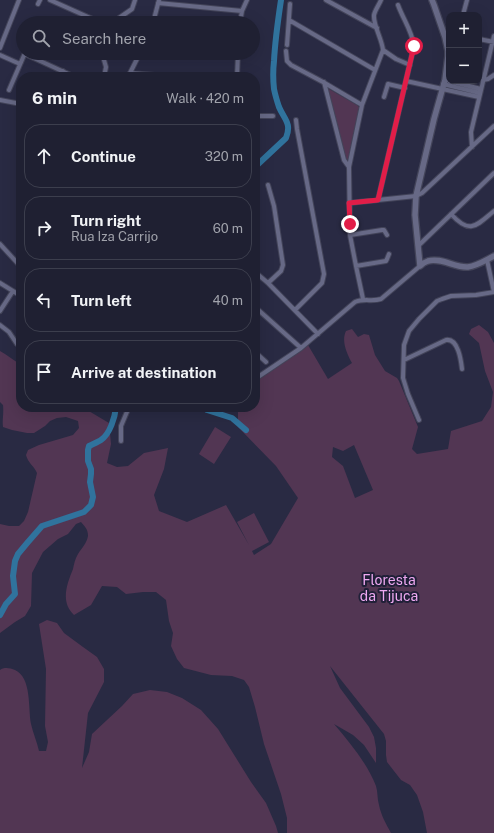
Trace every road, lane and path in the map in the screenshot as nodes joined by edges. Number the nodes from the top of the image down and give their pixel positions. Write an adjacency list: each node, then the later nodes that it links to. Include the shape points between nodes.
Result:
1 (19, 0): 27 (street)
2 (50, 0): 14 (street)
3 (135, 0): 15 (street, via 132,9)
4 (247, 0): 12 (street)
5 (326, 0): 20 (street)
6 (381, 0): 19 (street, via 375,11)
7 (432, 0): 22 (street)
8 (467, 0): 13 (street)
9 (158, 2): 12 (street); 16 (street)
10 (290, 4): 18 (street)
11 (398, 5): 37 (street, via 414,41)
12 (242, 11): 17 (street)
13 (464, 12)
14 (84, 16)
15 (122, 16)
16 (155, 16)
17 (241, 16)
18 (289, 20): 26 (street); 38 (street)
19 (374, 20): 20 (street); 21 (street)
20 (368, 23): 21 (street)
21 (377, 28): 28 (street)
22 (446, 34)
23 (494, 36): 25 (street)
24 (482, 39): 25 (street)
25 (493, 42): 46 (street)
26 (287, 45)
27 (0, 48)
28 (383, 50): 37 (street, via 396,60); 38 (street)
29 (286, 51): 48 (street, via 287,61 291,65)
30 (0, 54): 36 (street)
31 (22, 60): 36 (street)
32 (40, 60): 39 (street)
33 (104, 60): 41 (street)
34 (137, 60): 42 (street)
35 (238, 60): 43 (street)
36 (20, 64): 40 (street)
37 (410, 64): 47 (street)
38 (375, 70): 57 (street)
39 (63, 71)
40 (17, 72)
41 (105, 72)
42 (131, 72)
43 (237, 72)
44 (16, 75): 52 (street)
45 (494, 75): 46 (street)
46 (483, 80): 53 (street)
47 (406, 81): 49 (street); 51 (street)
48 (323, 82): 57 (street); 63 (street, via 344,160)
49 (446, 83): 66 (street)
50 (449, 84): 53 (street)
51 (405, 88): 54 (street, via 388,84); 67 (street)
52 (9, 90)
53 (480, 93): 62 (street, via 471,132)
54 (384, 97)
55 (0, 100): 56 (street)
56 (16, 103)
57 (362, 105): 63 (street)
58 (260, 116): 59 (street)
59 (273, 116)
60 (296, 120): 88 (street, via 324,274 322,283)
61 (494, 126): 62 (street)
62 (472, 147): 66 (street)
63 (349, 168): 68 (street)
64 (494, 173): 70 (street)
65 (268, 185): 83 (street, via 274,206 283,265 281,271)
66 (416, 196): 67 (street); 74 (street)
67 (378, 200): 68 (street)
68 (349, 203): 71 (street)
69 (494, 211): 70 (street, via 474,226 460,223)
70 (452, 214): 74 (street)
71 (350, 235): 72 (street, via 384,230); 79 (street)
72 (387, 235)
73 (0, 244): 78 (street)
74 (418, 246): 80 (street)
75 (389, 254): 79 (street, via 386,261)
76 (494, 256): 77 (street)
77 (487, 260): 80 (street, via 469,267 435,260); 85 (street)
78 (16, 262)
79 (356, 266): 87 (street)
80 (420, 266): 87 (street, via 381,299)
81 (260, 276): 83 (street)
82 (0, 283): 84 (street)
83 (268, 283): 88 (street)
84 (13, 291): 86 (street); 89 (street)
85 (494, 292): 96 (street, via 476,296 450,296 437,301 409,331 404,344)
86 (16, 293)
87 (363, 299): 92 (street, via 355,302)
88 (295, 310): 92 (street)
89 (0, 311)
90 (260, 311): 94 (street)
91 (0, 325): 93 (street)
92 (318, 334): 94 (street)
93 (16, 342)
94 (301, 348): 99 (street)
95 (260, 357): 97 (street)
96 (404, 360): 98 (street, via 450,339 456,344); 101 (street, via 403,378)
97 (266, 362)
98 (462, 369)
99 (260, 376)
100 (126, 412): 102 (street, via 121,426)
101 (419, 420)
102 (121, 441)

